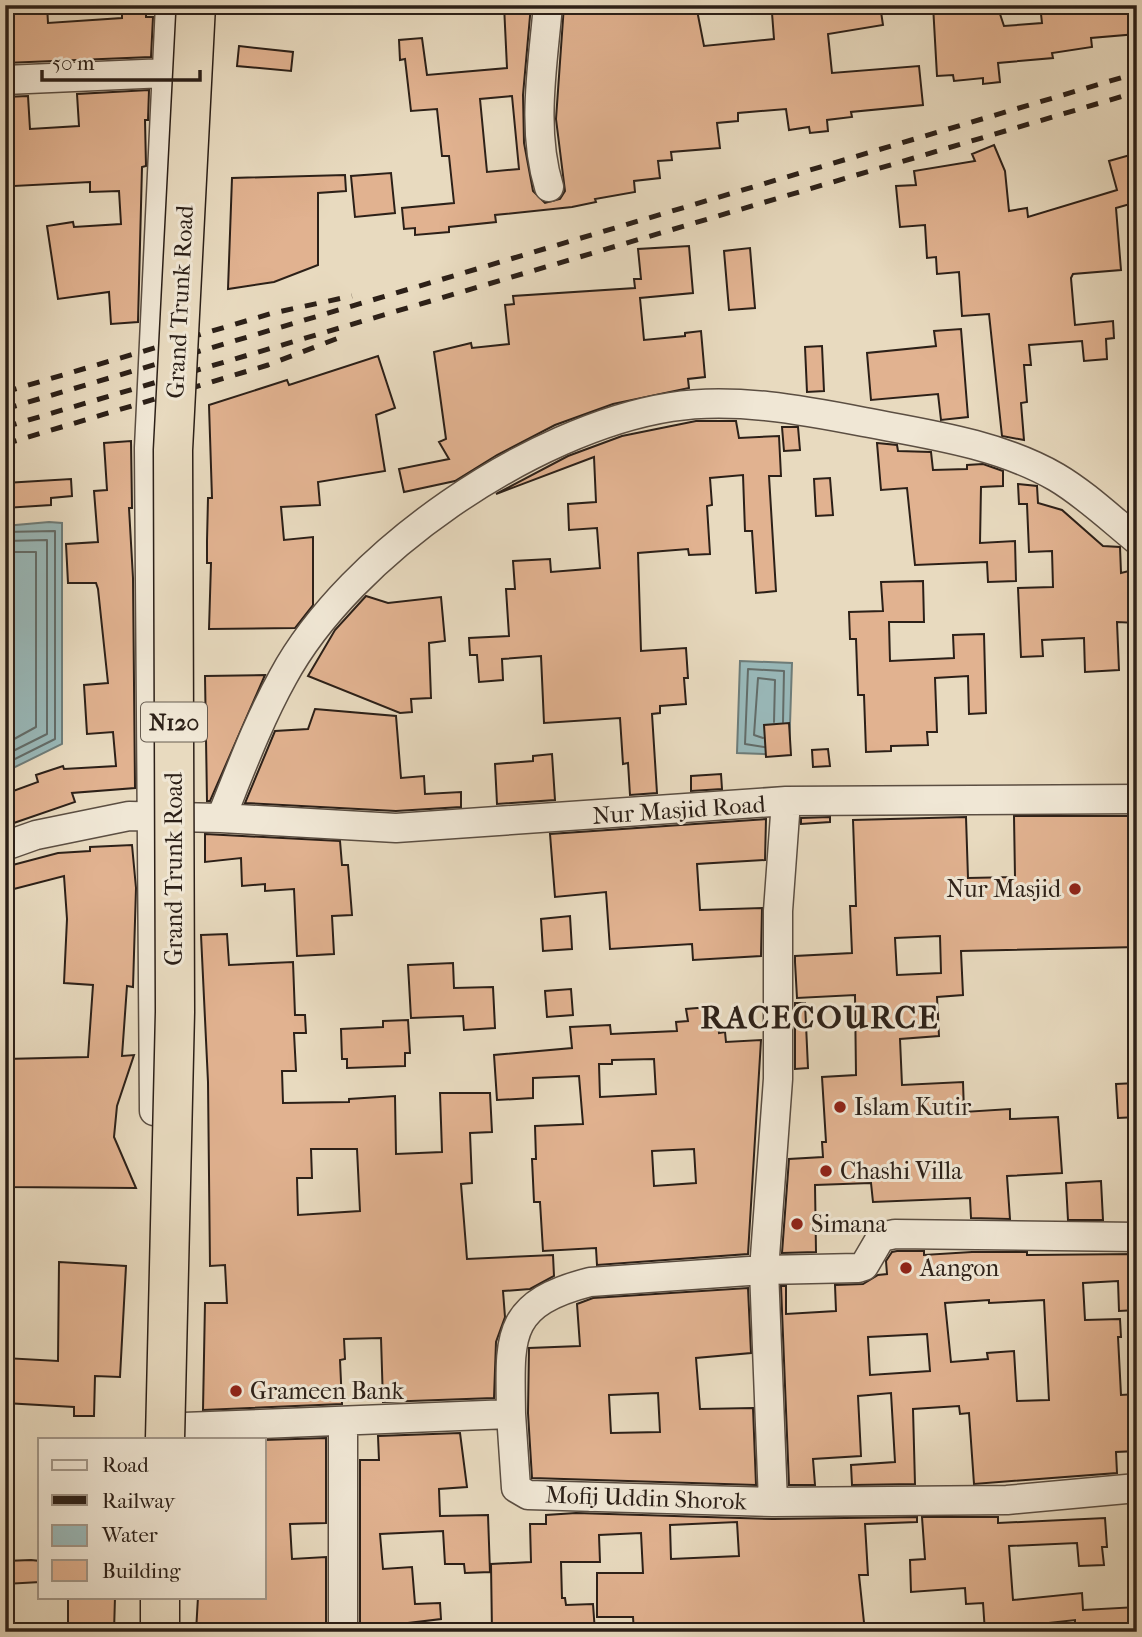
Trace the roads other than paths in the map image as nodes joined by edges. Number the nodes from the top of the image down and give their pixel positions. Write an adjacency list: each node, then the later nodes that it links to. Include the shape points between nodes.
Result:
1 (170, 5): 5 (street)
2 (196, 5): 19 (highway, Grand Trunk Road / N120, bridge, via 173,450)
3 (211, 5): 12 (street, via 189,338 187,591)
4 (548, 5): 7 (street, via 540,109)
5 (166, 73): 6 (street); 11 (street, via 149,448)
6 (5, 80)
7 (549, 187)
8 (1137, 540): 13 (street, via 1056,477 1013,457 929,435 850,419 738,405 683,406 638,414 567,438 499,472 404,539 344,592 283,676)
9 (1137, 799): 10 (street, Nur Masjid Road)
10 (786, 801): 13 (street, Nur Masjid Road, via 423,828); 16 (street, via 778,911 778,1079)
11 (150, 816): 12 (street, Nur Masjid Road); 14 (street, Nur Masjid Road, via 111,818); 20 (street, via 155,988)
12 (192, 817): 13 (street, Nur Masjid Road); 19 (street, via 189,1217)
13 (221, 818)
14 (5, 846)
15 (1137, 1237): 16 (street, via 895,1234 881,1237 864,1266 858,1268)
16 (764, 1270): 17 (street, via 590,1282 537,1303 516,1326 510,1347); 22 (street)
17 (511, 1414): 18 (street); 22 (street, Mofij Uddin Shorok, via 520,1493)
18 (342, 1422): 19 (street); 23 (street)
19 (177, 1435)
20 (150, 1438)
21 (1137, 1488): 22 (street, Mofij Uddin Shorok, via 1007,1500)
22 (773, 1502)
23 (343, 1632)

